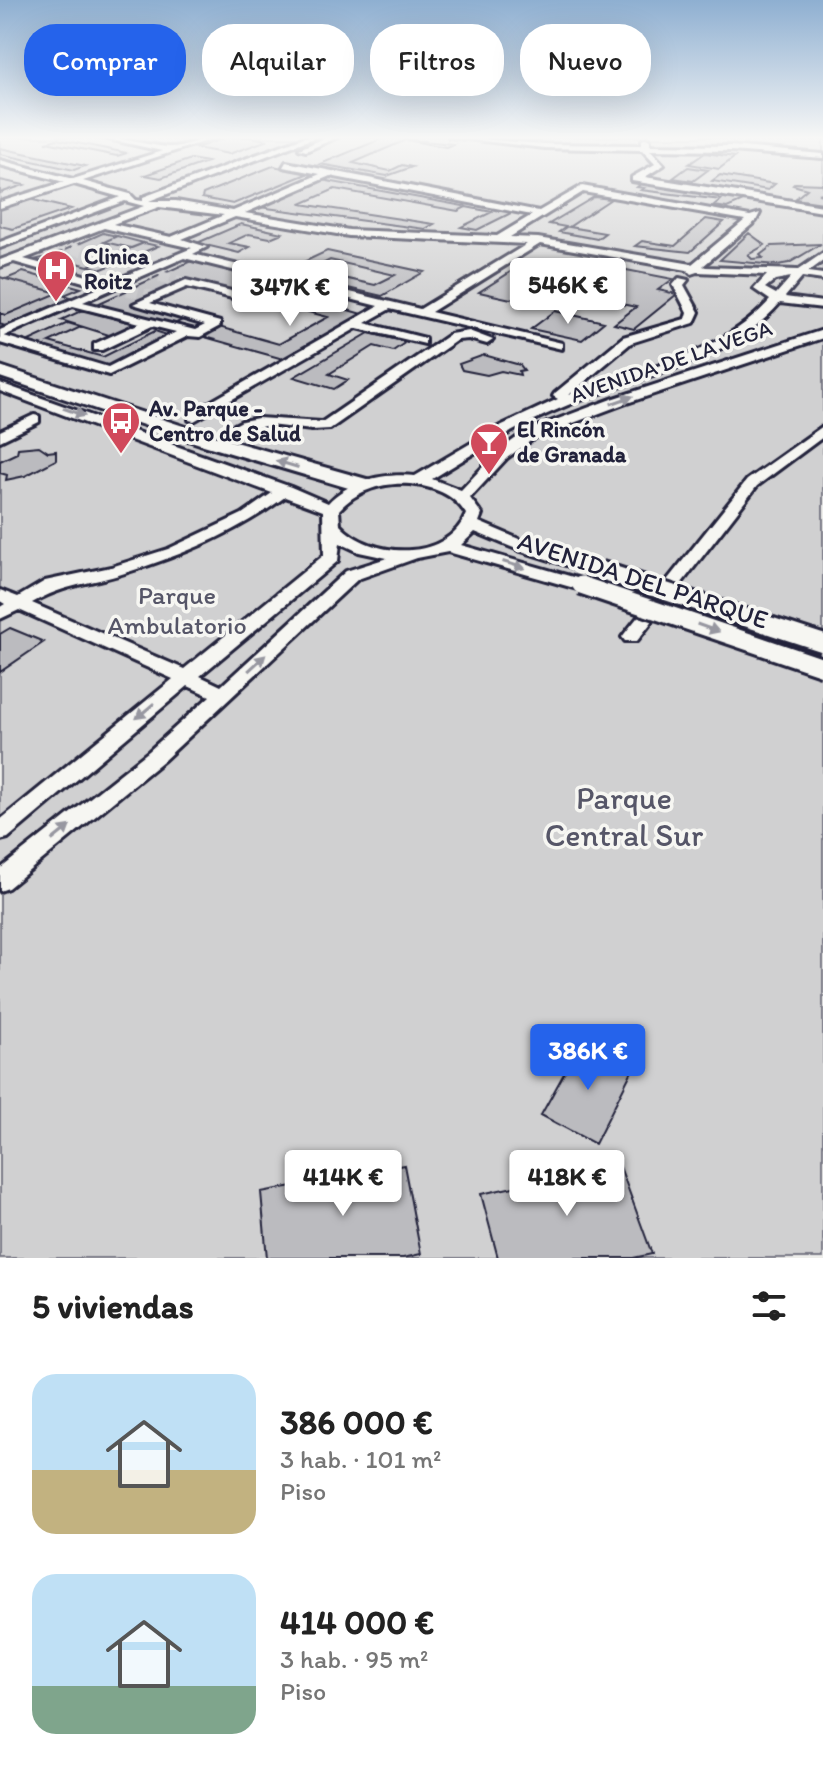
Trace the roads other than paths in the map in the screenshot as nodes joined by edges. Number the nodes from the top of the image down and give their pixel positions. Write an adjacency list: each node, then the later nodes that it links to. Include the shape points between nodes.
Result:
1 (30, 196): 15 (street)
2 (122, 196): 12 (street)
3 (135, 196): 12 (street)
4 (161, 196): 12 (street)
5 (174, 196): 14 (street)
6 (181, 196): 16 (street)
7 (275, 196): 18 (street)
8 (443, 196): 19 (street)
9 (571, 196): 19 (street)
10 (620, 196): 20 (street)
11 (743, 196): 13 (street)
12 (129, 199): 14 (street); 23 (street); 28 (street)
13 (775, 201): 17 (street); 20 (street)
14 (158, 204): 16 (street); 21 (street)
15 (0, 205)
16 (205, 207): 18 (street)
17 (823, 209)
18 (233, 213): 24 (street, via 349,233); 27 (street)
19 (540, 214): 24 (street)
20 (753, 219): 34 (street)
21 (103, 225): 27 (street); 30 (street)
22 (13, 230): 23 (street)
23 (28, 234): 26 (street)
24 (499, 239): 25 (street)
25 (538, 241): 34 (street); 45 (street)
26 (0, 245)
27 (179, 246): 32 (street); 33 (street); 38 (street)
28 (0, 254): 30 (street)
29 (822, 257): 35 (street, AVENIDA DE LA VEGA)
30 (13, 259): 31 (street); 37 (street)
31 (0, 264)
32 (135, 264): 33 (street); 37 (street)
33 (152, 268): 39 (street)
34 (693, 272): 35 (street); 40 (street); 56 (street, via 678,285 693,312 690,321 627,340)
35 (801, 273): 36 (street); 40 (street, via 768,277); 41 (street, AVENIDA DE LA VEGA)
36 (823, 277)
37 (94, 281): 39 (street)
38 (289, 281): 43 (street); 46 (street, via 253,300 186,283 139,304)
39 (111, 286): 42 (street)
40 (759, 289): 41 (street)
41 (777, 299): 44 (street); 62 (street, AVENIDA DE LA VEGA, via 739,335 536,413)
42 (73, 303): 47 (street); 50 (street)
43 (388, 305): 45 (street); 48 (street)
44 (823, 305)
45 (421, 313): 59 (street, via 551,350 454,337 325,426 254,420)
46 (195, 319): 49 (street); 49 (street, via 216,324 196,334)
47 (150, 323): 49 (street); 53 (street)
48 (355, 324): 52 (street); 57 (street)
49 (181, 331): 50 (street, via 109,371)
50 (1, 334)
51 (823, 334): 65 (street, AVENIDA DE LA VEGA, one-way to 51, via 502,455 531,434)
52 (421, 341)
53 (98, 347)
54 (0, 371): 63 (street, one-way to 54)
55 (0, 387): 64 (street, one-way to 64)
56 (560, 396)
57 (194, 417)
58 (34, 419): 61 (street)
59 (234, 429)
60 (823, 430): 72 (street, via 752,483)
61 (0, 437)
62 (419, 480): 63 (street); 65 (street)
63 (362, 485): 66 (street, via 342,496)
64 (286, 490): 66 (street); 70 (street, via 248,517 174,552)
65 (463, 496): 67 (street, via 474,514)
66 (331, 517): 69 (street, via 348,542 378,552); 75 (street, via 332,557)
67 (472, 525): 68 (street); 73 (street, AVENIDA DEL PARQUE, bridge, via 527,548)
68 (446, 546): 69 (street); 74 (street, AVENIDA DEL PARQUE, one-way to 74, bridge, via 581,585)
69 (414, 554): 76 (street, one-way to 69, via 352,575)
70 (9, 599): 71 (street); 75 (street)
71 (0, 614)
72 (631, 637)
73 (823, 643)
74 (823, 667)
75 (186, 677): 76 (street); 77 (street, one-way to 77)
76 (223, 694): 78 (street, one-way to 76, via 156,756)
77 (0, 832)
78 (0, 882)

